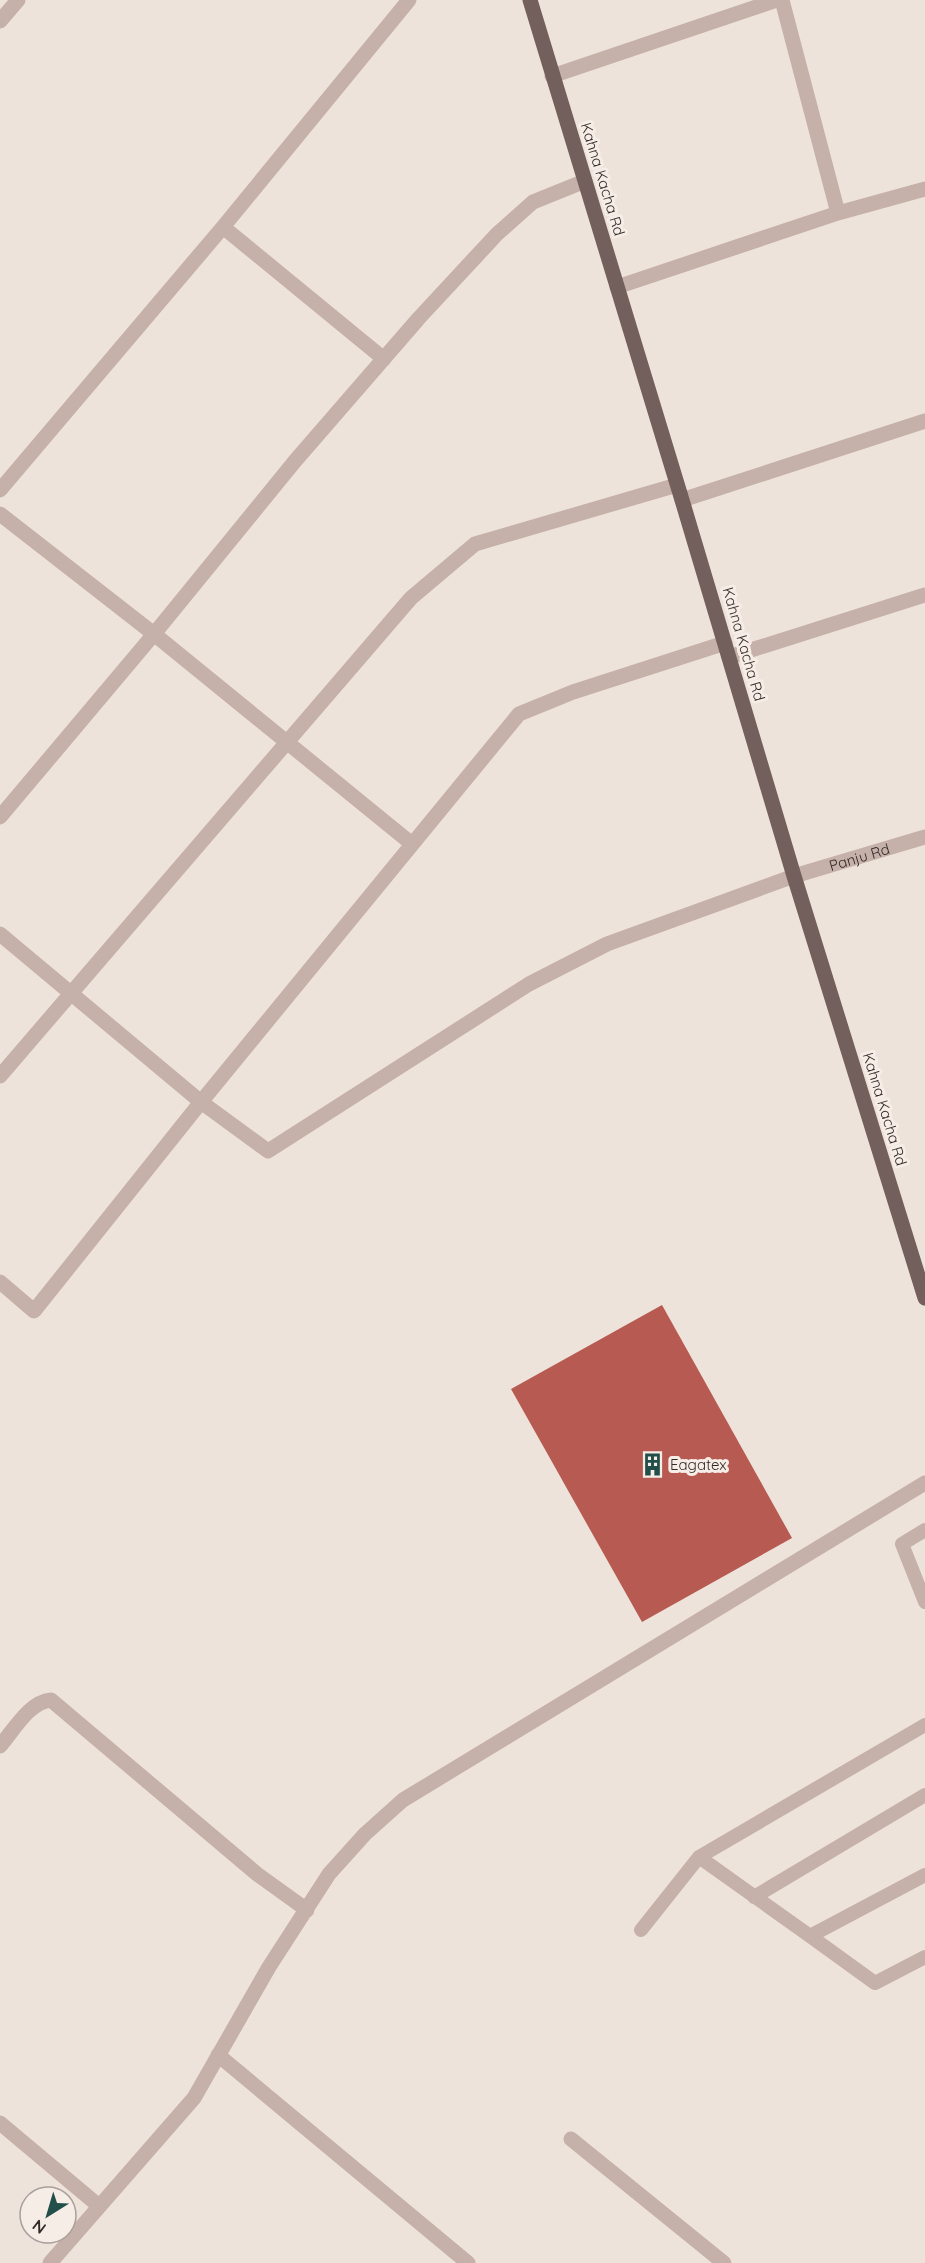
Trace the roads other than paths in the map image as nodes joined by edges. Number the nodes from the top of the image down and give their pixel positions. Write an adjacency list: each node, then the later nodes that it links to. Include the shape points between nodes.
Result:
1 (18, 0): 6 (street)
2 (410, 0): 11 (street)
3 (530, 0): 7 (main road, Kahna Kacha Rd)
4 (777, 0): 7 (street)
5 (782, 0): 10 (street)
6 (0, 21)
7 (552, 76): 8 (main road, Kahna Kacha Rd)
8 (585, 181): 12 (main road, Kahna Kacha Rd); 13 (street, via 532,202 497,234)
9 (925, 189): 10 (street)
10 (838, 213): 12 (street)
11 (223, 227): 13 (street); 16 (street)
12 (617, 287): 15 (main road, Kahna Kacha Rd)
13 (384, 359): 20 (street)
14 (925, 421): 17 (street)
15 (677, 484): 17 (main road, Kahna Kacha Rd); 22 (street, via 475,544 411,598)
16 (0, 490)
17 (682, 500): 21 (main road, Kahna Kacha Rd)
18 (0, 514): 20 (street)
19 (925, 596): 21 (street)
20 (154, 634): 22 (street); 23 (street)
21 (727, 650): 25 (street, via 573,692 519,714); 26 (main road, Kahna Kacha Rd)
22 (286, 743): 25 (street); 28 (street)
23 (0, 817)
24 (925, 837): 26 (street, Panju Rd)
25 (412, 844): 30 (street)
26 (794, 876): 30 (street, Panju Rd, via 607,944 529,984 268,1151); 32 (main road, Kahna Kacha Rd)
27 (0, 934): 28 (street)
28 (70, 993): 29 (street); 30 (street)
29 (0, 1076)
30 (201, 1102): 31 (street, via 34,1311)
31 (3, 1289)
32 (925, 1298)
33 (925, 1483): 42 (street, via 403,1800 329,1874)
34 (925, 1530): 35 (lane, via 902,1544)
35 (925, 1602)
36 (925, 1725): 39 (lane)
37 (0, 1746): 42 (street, via 30,1710 41,1701 51,1700 257,1874)
38 (925, 1795): 41 (lane)
39 (699, 1857): 41 (lane); 43 (lane)
40 (925, 1875): 44 (lane)
41 (754, 1897): 44 (lane)
42 (307, 1910): 46 (street)
43 (641, 1930)
44 (810, 1936): 45 (lane, via 875,1983)
45 (925, 1957)
46 (218, 2055): 49 (street, via 194,2098); 51 (street)
47 (0, 2123): 49 (street)
48 (571, 2139): 52 (street)
49 (99, 2206): 50 (street)
50 (50, 2263)
51 (468, 2263)
52 (724, 2263)

